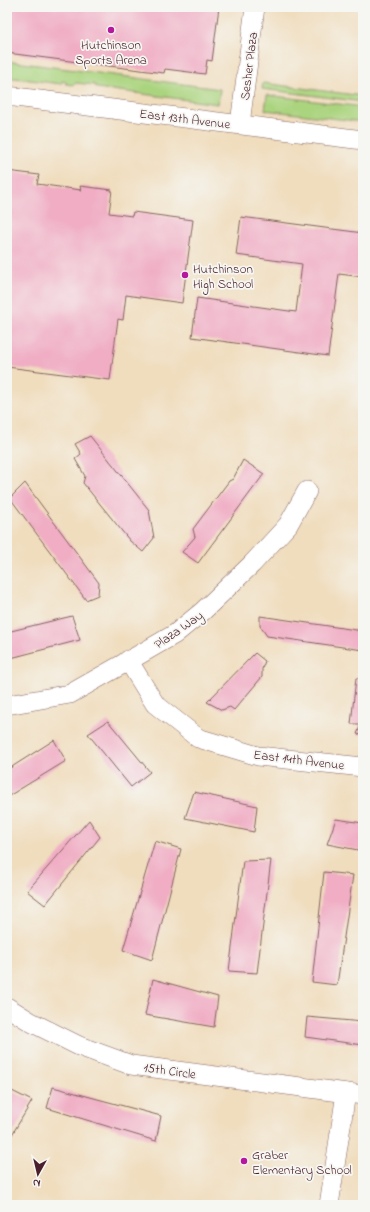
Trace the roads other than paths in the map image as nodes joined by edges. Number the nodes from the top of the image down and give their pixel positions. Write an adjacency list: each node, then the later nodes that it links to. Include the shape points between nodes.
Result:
1 (255, 7): 3 (street, Sesher Plaza)
2 (7, 96): 3 (street, East 13th Avenue)
3 (240, 124): 4 (street, East 13th Avenue)
4 (363, 140)
5 (307, 491): 6 (street, Plaza Way, via 288,525 203,611 175,634)
6 (128, 660): 7 (street, Plaza Way, via 70,694); 8 (street, East 14th Avenue, via 155,704 198,738 258,756)
7 (7, 705)
8 (363, 768)
9 (7, 1007): 10 (street, 15th Circle, via 79,1046 131,1065)
10 (355, 1094): 11 (street)
11 (329, 1205)

